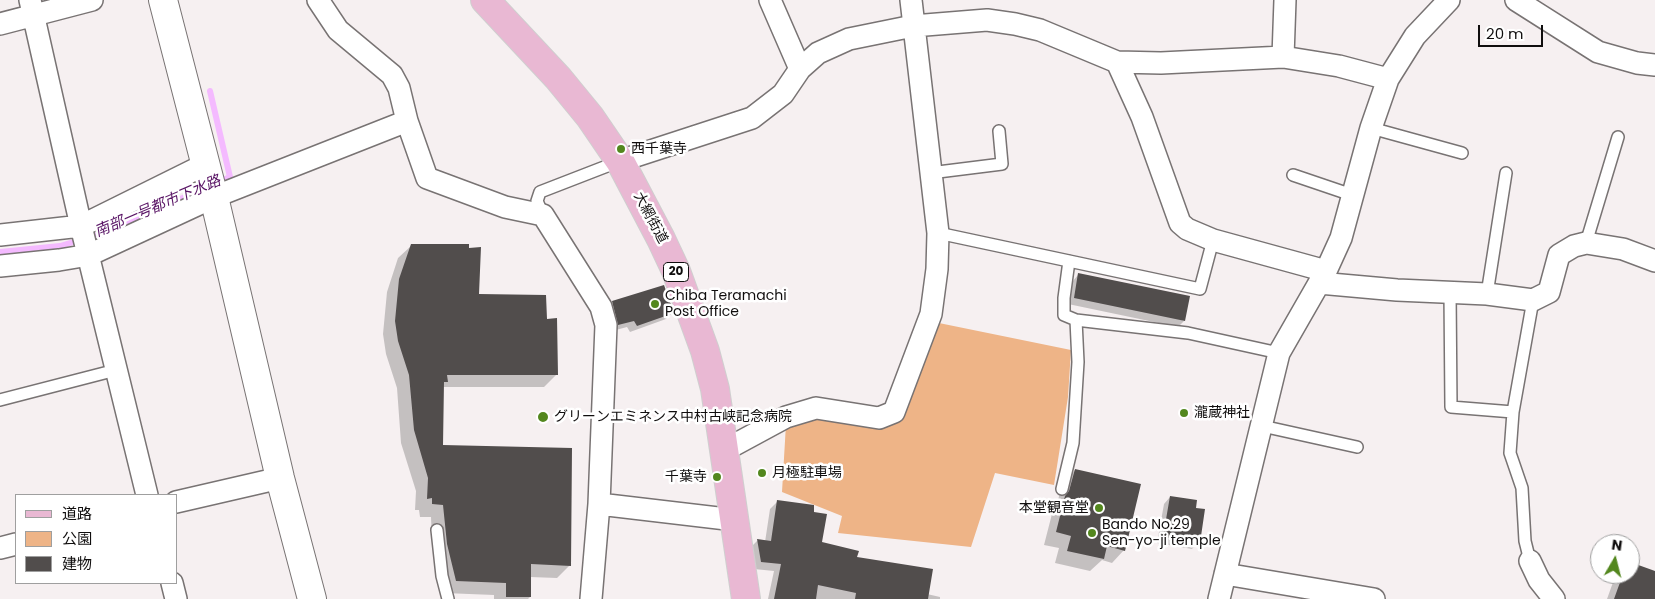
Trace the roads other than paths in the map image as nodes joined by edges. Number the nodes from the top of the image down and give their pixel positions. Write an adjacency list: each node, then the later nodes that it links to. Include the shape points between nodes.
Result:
1 (92, 0): 10 (street)
2 (163, 0): 27 (street)
3 (318, 0): 18 (street, via 338,30 392,75 399,88)
4 (485, 0): 23 (main road, 大網街道 / 20, via 558,78)
5 (770, 0): 16 (street)
6 (911, 0): 12 (street)
7 (1285, 0): 13 (street)
8 (1449, 0): 17 (street, via 1415,36)
9 (1516, 0): 15 (street, via 1598,52 1637,64)
10 (32, 8): 11 (street); 33 (street)
11 (0, 24)
12 (913, 26): 14 (street, via 987,20 1015,24 1040,30); 16 (street, via 849,39 818,53); 24 (street)
13 (1283, 57): 14 (street); 17 (street)
14 (1117, 62): 32 (street, via 1142,117 1180,223)
15 (1655, 65)
16 (800, 69): 23 (street, via 783,94 752,118)
17 (1388, 78): 19 (street)
18 (407, 121): 27 (street); 29 (street, via 427,178 505,207)
19 (1370, 128): 22 (lane); 28 (street)
20 (999, 131): 24 (lane, via 1002,164)
21 (1618, 137): 34 (lane)
22 (1462, 153)
23 (620, 161): 29 (lane, via 540,192 537,201); 49 (main road, 大網街道 / 20, via 665,247 706,351)
24 (930, 172): 30 (street)
25 (1506, 173): 40 (lane)
26 (1293, 175): 28 (lane)
27 (209, 181): 33 (street); 33 (street); 50 (street)
28 (1352, 194): 38 (street, via 1340,238)
29 (543, 215): 54 (street, via 601,307 606,325)
30 (938, 233): 35 (lane); 49 (street, via 931,314 894,412 879,418 816,408 786,417)
31 (0, 235): 33 (street)
32 (1213, 240): 35 (lane, via 1200,289); 38 (street)
33 (85, 241): 37 (street, via 59,260); 44 (street)
34 (1586, 243): 36 (street, via 1623,250); 41 (street, via 1560,255 1549,292)
35 (1069, 261): 42 (lane, via 1064,315)
36 (1655, 261)
37 (0, 266)
38 (1322, 277): 39 (street); 43 (street)
39 (1450, 292): 40 (street); 46 (lane, via 1451,407)
40 (1487, 294): 41 (street)
41 (1533, 300): 46 (lane)
42 (1076, 320): 43 (lane, via 1188,333); 51 (lane, via 1078,362 1073,443)
43 (1280, 353): 47 (street)
44 (116, 370): 45 (lane); 52 (street)
45 (0, 400)
46 (1513, 412): 59 (lane, via 1510,453 1522,488 1525,541)
47 (1262, 426): 48 (lane); 60 (street)
48 (1357, 447)
49 (725, 450): 55 (main road, 大網街道 / 20)
50 (280, 478): 53 (street); 63 (street)
51 (1062, 489)
52 (148, 494)
53 (178, 502)
54 (599, 504): 55 (street); 65 (street)
55 (736, 520): 66 (main road, 大網街道 / 20)
56 (438, 530): 64 (lane, via 442,576)
57 (15, 544): 58 (street)
58 (0, 548)
59 (1530, 562): 69 (street)
60 (1225, 574): 67 (street); 68 (street)
61 (172, 584): 62 (street)
62 (176, 599)
63 (312, 599)
64 (448, 599)
65 (591, 599)
66 (746, 599)
67 (1219, 599)
68 (1374, 599)
69 (1554, 599)

